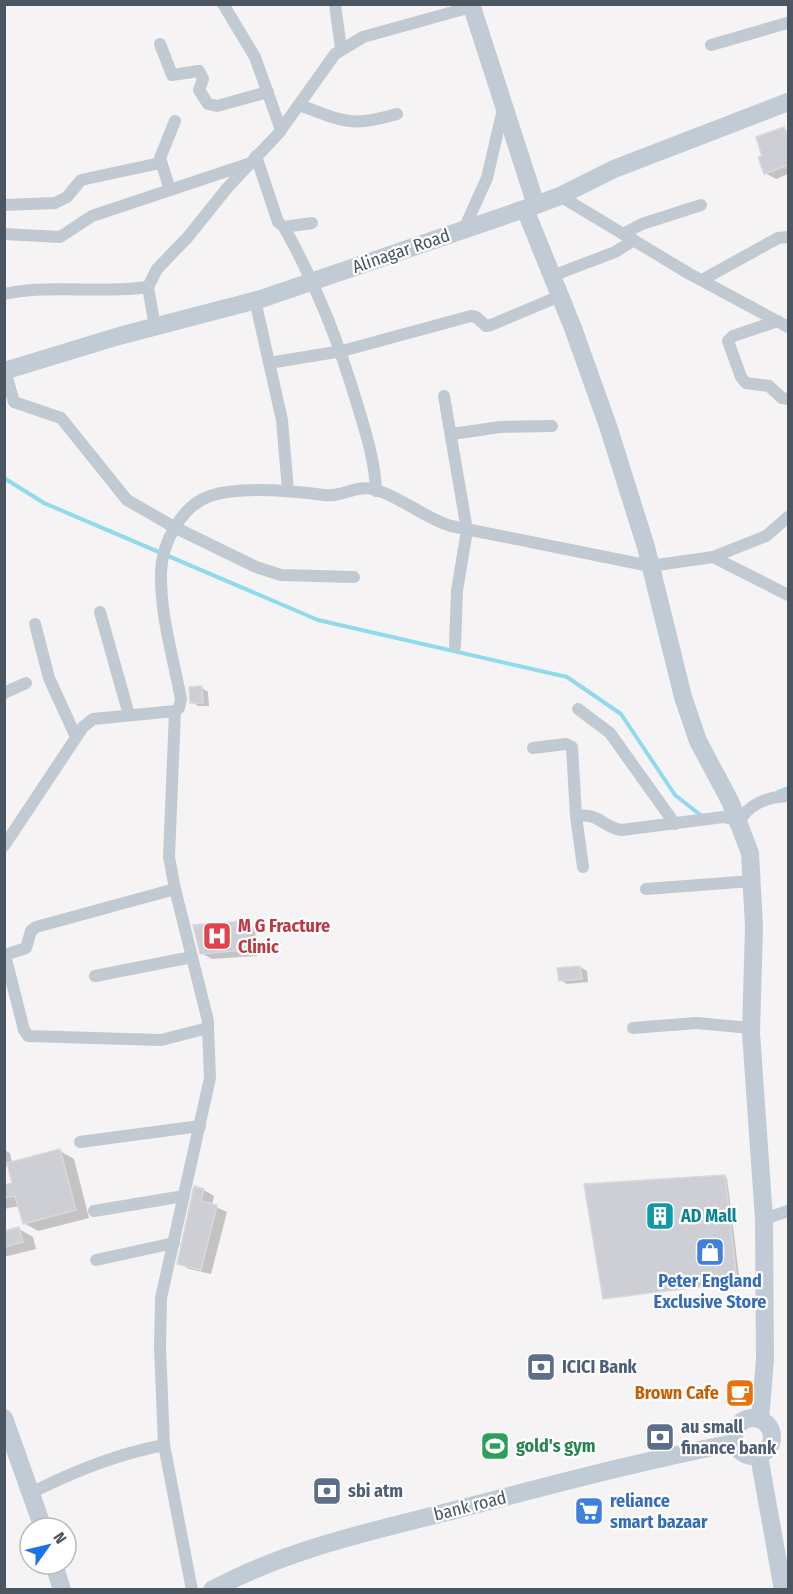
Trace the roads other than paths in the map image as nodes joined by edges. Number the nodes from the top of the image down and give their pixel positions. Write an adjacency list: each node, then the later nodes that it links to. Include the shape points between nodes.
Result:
1 (223, 4): 8 (street, via 255,57)
2 (335, 4): 7 (street)
3 (471, 6): 7 (street, via 363,37); 11 (main road)
4 (788, 23): 6 (street)
5 (160, 44): 8 (street, via 171,75 200,71 203,79 199,90 208,104 217,106)
6 (711, 45)
7 (340, 49): 10 (street)
8 (268, 92): 14 (street)
9 (789, 102): 18 (main road, Alinagar Road, via 614,169)
10 (299, 105): 12 (street, via 354,123); 14 (street)
11 (504, 107): 21 (main road); 24 (street, via 487,178)
12 (397, 114)
13 (175, 121): 16 (street)
14 (281, 130): 15 (street)
15 (253, 160): 17 (street); 23 (street, via 278,222); 31 (street, via 157,269)
16 (160, 163): 17 (street); 19 (street, via 81,180 67,197 55,202)
17 (170, 190): 25 (street, via 92,216 60,237)
18 (560, 196): 21 (main road, Alinagar Road); 26 (street)
19 (4, 205)
20 (701, 205): 26 (street, via 642,224)
21 (530, 207): 24 (main road, Alinagar Road); 28 (main road)
22 (312, 222): 23 (street)
23 (284, 227): 30 (street)
24 (464, 230): 30 (main road, Alinagar Road)
25 (4, 234)
26 (629, 237): 28 (street, via 615,252); 29 (street)
27 (789, 237): 29 (street, via 778,238)
28 (552, 276): 33 (main road)
29 (702, 280): 35 (street)
30 (314, 281): 34 (main road, Alinagar Road); 37 (street)
31 (148, 287): 32 (street, via 109,292 29,289); 36 (street)
32 (4, 294)
33 (560, 296): 37 (street, via 491,325 471,316); 50 (main road, via 608,426)
34 (255, 300): 36 (main road, Alinagar Road); 38 (street)
35 (783, 324): 41 (street, via 730,338 728,344 746,383 769,386)
36 (155, 327): 39 (main road, Alinagar Road)
37 (342, 351): 38 (street); 45 (street, via 374,462)
38 (269, 363): 44 (street, via 284,436)
39 (5, 371): 47 (street, via 14,402 61,418 127,500)
40 (444, 396): 43 (street)
41 (789, 399)
42 (552, 426): 43 (street, via 500,427)
43 (452, 434): 48 (street)
44 (288, 490): 45 (street, via 328,496 358,488); 47 (street, via 211,495)
45 (376, 491): 48 (street, via 434,521)
46 (789, 517): 49 (street, via 766,536)
47 (174, 527): 51 (street, via 281,575); 59 (street, via 164,553 162,600 181,699)
48 (466, 530): 50 (street, via 524,538); 55 (street, via 457,591)
49 (713, 557): 50 (street); 52 (street)
50 (650, 566): 65 (main road, via 698,741)
51 (354, 577)
52 (789, 595)
53 (100, 612): 60 (street)
54 (35, 624): 61 (street, via 49,678)
55 (455, 646)
56 (26, 683): 57 (street)
57 (4, 693)
58 (578, 709): 66 (street, via 610,733)
59 (175, 711): 60 (street); 70 (street, via 169,857)
60 (129, 715): 61 (street, via 93,719)
61 (76, 737): 67 (street)
62 (533, 748): 64 (street, via 566,744 572,747)
63 (789, 796): 65 (street, via 769,798)
64 (576, 816): 66 (street, via 594,815 622,830); 68 (street)
65 (736, 818): 66 (street); 69 (main road, via 750,854)
66 (675, 824)
67 (4, 846)
68 (583, 867)
69 (752, 881): 71 (street); 77 (main road)
70 (175, 889): 72 (street); 74 (street, via 36,927 26,948 4,955)
71 (646, 889)
72 (192, 957): 73 (street); 75 (street)
73 (95, 976)
74 (9, 995): 75 (street, via 24,1030 33,1037 166,1040)
75 (208, 1028): 78 (street, via 210,1078)
76 (633, 1028): 77 (street, via 696,1023)
77 (751, 1028): 83 (main road)
78 (200, 1126): 79 (street); 80 (street)
79 (80, 1142)
80 (184, 1196): 81 (street); 84 (street)
81 (93, 1211)
82 (789, 1211): 83 (street)
83 (764, 1219): 87 (main road)
84 (174, 1243): 85 (street); 90 (street, via 161,1299)
85 (96, 1260)
86 (789, 1425): 87 (main road)
87 (765, 1426): 89 (main road, via 741,1421); 91 (main road, via 768,1449)
88 (6, 1428): 92 (main road)
89 (734, 1443): 91 (main road, via 747,1455); 95 (main road, bank road, via 660,1457 348,1538 275,1560)
90 (164, 1445): 92 (street, via 130,1451 70,1473); 94 (street)
91 (759, 1456): 96 (main road)
92 (31, 1493): 93 (main road)
93 (39, 1516)
94 (192, 1590)
95 (212, 1590)
96 (783, 1590)

